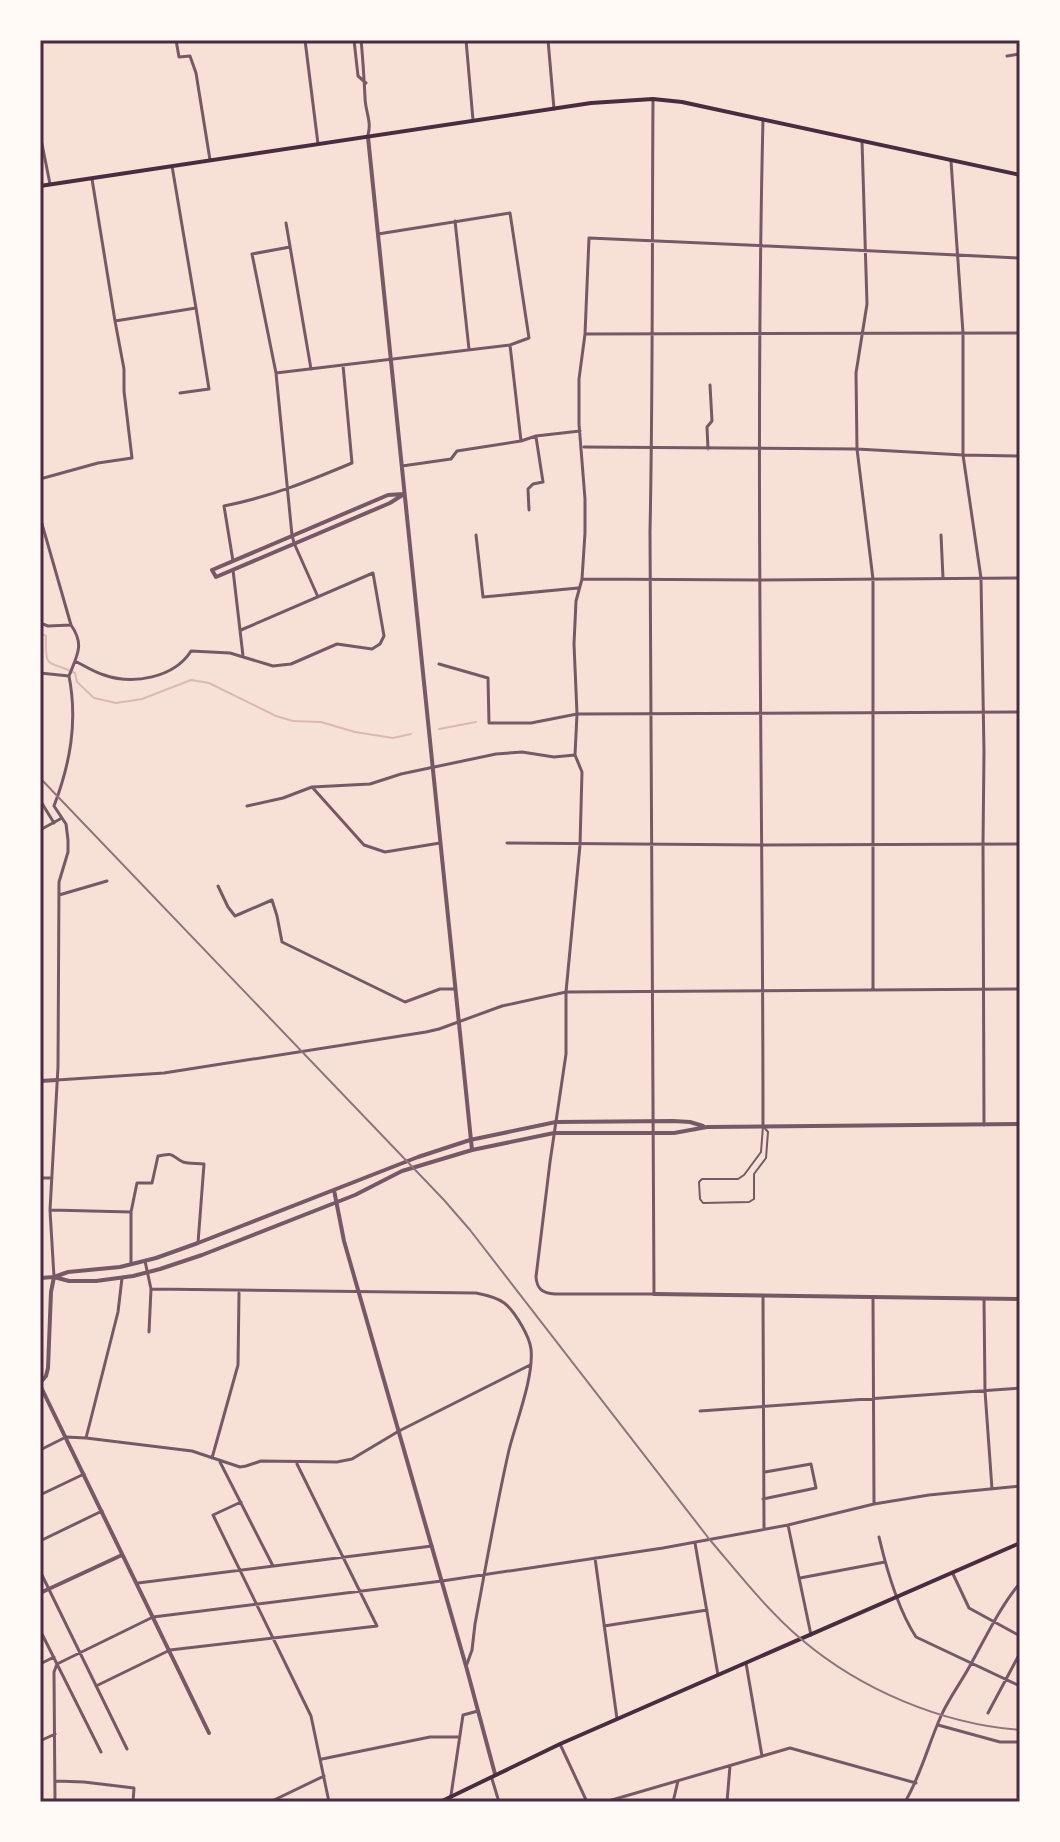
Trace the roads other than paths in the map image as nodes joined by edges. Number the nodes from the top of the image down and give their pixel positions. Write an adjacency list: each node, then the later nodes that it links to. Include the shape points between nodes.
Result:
1 (176, 40): 18 (street, via 179,57 190,56 196,73)
2 (305, 40): 17 (street)
3 (354, 40): 9 (street, via 358,76)
4 (361, 40): 9 (street)
5 (466, 40): 13 (street)
6 (548, 40): 11 (street)
7 (1020, 54): 8 (street)
8 (1007, 56)
9 (366, 83): 15 (street)
10 (653, 99): 11 (main road); 12 (main road); 28 (street)
11 (554, 109): 13 (main road)
12 (763, 119): 16 (main road); 29 (street)
13 (473, 120): 15 (main road)
14 (40, 134): 23 (street)
15 (368, 137): 17 (main road); 27 (street)
16 (862, 141): 19 (main road); 31 (street)
17 (318, 144): 18 (main road)
18 (210, 160): 20 (main road)
19 (951, 161): 21 (main road); 32 (street)
20 (172, 165): 22 (main road); 34 (street)
21 (1020, 175)
22 (92, 177): 23 (main road); 35 (street)
23 (50, 184): 24 (main road)
24 (40, 186)
25 (455, 221): 27 (street); 42 (street, via 510,213 529,338); 43 (street)
26 (286, 223): 30 (street)
27 (378, 234): 44 (street)
28 (652, 241): 29 (street); 36 (street); 39 (street, via 589,238)
29 (760, 245): 31 (street); 40 (street)
30 (290, 247): 46 (street); 47 (street, via 252,254)
31 (866, 252): 32 (street); 41 (street)
32 (956, 255): 33 (street); 37 (street)
33 (1020, 258)
34 (196, 308): 35 (street); 49 (street, via 209,389)
35 (115, 321): 61 (street, via 132,458)
36 (652, 333): 39 (street); 40 (street); 54 (street)
37 (963, 333): 38 (street); 41 (street); 58 (street)
38 (1020, 333)
39 (585, 334): 50 (street, via 579,379)
40 (760, 334): 41 (street); 56 (street)
41 (862, 334): 57 (street, via 856,373)
42 (510, 345): 43 (street); 52 (street)
43 (469, 349): 44 (street)
44 (390, 360): 45 (street); 60 (street)
45 (343, 365): 46 (street); 62 (street, via 352,463)
46 (311, 369): 47 (street)
47 (276, 373): 62 (street)
48 (710, 385): 55 (street)
49 (180, 393)
50 (581, 431): 51 (street); 53 (street)
51 (536, 436): 52 (street); 64 (street, via 543,482 528,489)
52 (521, 441): 60 (street)
53 (582, 447): 54 (street); 75 (street)
54 (651, 448): 55 (street); 78 (street)
55 (708, 449): 56 (street)
56 (761, 449): 57 (street); 77 (street)
57 (857, 449): 58 (street); 76 (street)
58 (963, 455): 59 (street); 73 (street)
59 (1020, 456)
60 (402, 467): 63 (street)
61 (40, 479)
62 (288, 489): 66 (street); 70 (street, via 224,506)
63 (404, 494): 66 (street, via 388,495); 69 (street); 96 (street)
64 (529, 510)
65 (40, 517): 82 (street)
66 (292, 535): 69 (street); 70 (street)
67 (476, 535): 79 (street, via 483,597)
68 (941, 535): 72 (street)
69 (294, 543): 71 (street); 80 (street)
70 (233, 561): 71 (street, via 212,570 216,577)
71 (233, 570): 83 (street)
72 (943, 578): 73 (street); 76 (street)
73 (981, 578): 74 (street); 91 (street)
74 (1020, 578)
75 (582, 579): 78 (street); 79 (street)
76 (873, 579): 77 (street); 90 (street)
77 (759, 580): 78 (street); 94 (street)
78 (650, 581): 93 (street)
79 (578, 588): 92 (street)
80 (318, 597): 83 (street); 84 (street, via 373,573 384,636 380,644 372,649 337,644 273,666)
81 (40, 623): 82 (street)
82 (71, 625): 85 (street, via 79,636)
83 (241, 630): 84 (street)
84 (243, 656): 85 (street, via 191,651 181,664 154,677 129,679 107,677)
85 (75, 661): 88 (street)
86 (439, 664): 92 (street, via 488,678 489,723 531,723)
87 (40, 673): 88 (street)
88 (70, 676): 100 (street, via 73,732 68,768 54,806)
89 (1020, 712): 91 (street)
90 (872, 713): 91 (street); 94 (street); 106 (street)
91 (982, 713): 107 (street)
92 (577, 714): 93 (street); 95 (street)
93 (652, 714): 94 (street); 105 (street)
94 (760, 714): 110 (street)
95 (575, 755): 96 (street, via 508,753); 109 (street, via 582,772)
96 (432, 767): 97 (street, via 370,784); 103 (street)
97 (312, 787): 99 (street); 103 (street, via 364,845 385,852)
98 (40, 800): 101 (street)
99 (247, 806)
100 (62, 818): 101 (street); 113 (street, via 68,852)
101 (54, 823): 102 (street)
102 (40, 830)
103 (440, 843): 114 (street)
104 (507, 843): 109 (street)
105 (653, 844): 109 (street); 110 (street); 118 (street)
106 (872, 844): 107 (street); 110 (street); 116 (street)
107 (983, 844): 108 (street); 117 (street)
108 (1020, 844)
109 (580, 845): 120 (street)
110 (761, 845): 119 (street)
111 (107, 881): 113 (street)
112 (218, 886): 114 (street, via 235,916 272,900 282,942 405,1002)
113 (59, 895): 122 (street)
114 (455, 989): 121 (street)
115 (1020, 989): 117 (street)
116 (873, 990): 117 (street); 119 (street)
117 (984, 990): 127 (street)
118 (653, 991): 119 (street); 120 (street); 124 (street)
119 (762, 991): 128 (street)
120 (566, 992): 121 (street); 125 (street, via 566,1054)
121 (458, 1022): 122 (street, via 426,1032 164,1073); 132 (street)
122 (57, 1080): 123 (street); 135 (street)
123 (40, 1081)
124 (654, 1121): 125 (street); 129 (street); 131 (street)
125 (556, 1122): 130 (street); 132 (street)
126 (1020, 1124): 127 (street)
127 (984, 1125): 128 (street)
128 (763, 1126): 128 (lane, via 768,1153 754,1174 754,1199 703,1203 699,1182 744,1175 761,1152); 129 (street)
129 (707, 1127): 131 (street)
130 (554, 1133): 131 (street); 133 (street); 150 (street, via 536,1277 539,1289 548,1294)
131 (654, 1133): 150 (street)
132 (470, 1140): 133 (street); 136 (street)
133 (472, 1150): 137 (street, via 402,1171)
134 (40, 1178): 135 (street)
135 (52, 1178): 138 (street)
136 (334, 1190): 137 (street); 140 (street)
137 (337, 1202): 143 (street); 149 (street)
138 (50, 1210): 139 (street); 144 (street)
139 (131, 1212): 140 (street, via 137,1183 152,1183 158,1156 204,1164); 142 (street)
140 (198, 1243): 141 (street)
141 (145, 1261): 142 (street); 143 (street)
142 (131, 1265): 144 (street)
143 (147, 1273): 146 (street); 147 (street)
144 (54, 1277): 145 (street); 146 (street); 157 (street, via 48,1368)
145 (40, 1278)
146 (122, 1278): 166 (street)
147 (151, 1289): 148 (street); 155 (street)
148 (239, 1291): 149 (street); 168 (street, via 238,1365)
149 (359, 1292): 156 (street, via 494,1297 514,1312 528,1338); 164 (street)
150 (654, 1294): 151 (street)
151 (763, 1296): 152 (street); 162 (street)
152 (873, 1297): 153 (street); 161 (street)
153 (984, 1299): 154 (street); 159 (street)
154 (1020, 1299)
155 (149, 1332)
156 (530, 1365): 164 (street); 195 (street)
157 (40, 1384): 160 (street)
158 (1020, 1388): 159 (street)
159 (985, 1391): 161 (street); 174 (street)
160 (43, 1399): 165 (street)
161 (874, 1400): 162 (street); 178 (street)
162 (763, 1406): 163 (street); 171 (street)
163 (700, 1411)
164 (399, 1431): 170 (street, via 352,1459); 186 (street)
165 (66, 1437): 166 (street); 167 (street); 172 (street)
166 (86, 1438): 168 (street)
167 (40, 1450)
168 (212, 1458): 169 (street)
169 (219, 1460): 170 (street, via 240,1467 261,1461); 177 (street)
170 (296, 1462): 188 (street)
171 (763, 1472): 176 (street); 176 (street, via 811,1464 816,1488)
172 (84, 1474): 175 (street); 179 (street)
173 (1020, 1486): 174 (street)
174 (992, 1489): 178 (street)
175 (40, 1495)
176 (763, 1499): 181 (street)
177 (241, 1502): 191 (street); 192 (street, via 213,1515)
178 (874, 1504): 180 (street)
179 (102, 1511): 183 (street); 187 (street)
180 (788, 1525): 181 (street); 196 (street)
181 (764, 1529): 184 (street)
182 (879, 1537): 190 (street)
183 (40, 1541)
184 (695, 1543): 189 (street); 205 (street)
185 (1020, 1543): 194 (main road)
186 (432, 1546): 188 (street); 197 (street)
187 (122, 1555): 198 (street); 200 (street)
188 (343, 1557): 191 (street); 201 (street)
189 (595, 1558): 195 (street); 208 (street)
190 (885, 1562): 196 (street); 203 (street)
191 (273, 1566): 192 (street)
192 (240, 1570): 198 (street); 204 (street)
193 (40, 1571): 200 (street)
194 (953, 1572): 203 (main road); 207 (street, via 969,1608)
195 (485, 1574): 197 (street); 221 (street)
196 (800, 1578): 210 (street)
197 (442, 1581): 201 (street); 221 (street)
198 (136, 1583): 206 (street)
199 (1020, 1583): 207 (street)
200 (49, 1589): 202 (street); 214 (street)
201 (360, 1591): 204 (street); 212 (street, via 377,1626)
202 (40, 1593)
203 (898, 1596): 210 (main road); 220 (street, via 916,1637)
204 (256, 1604): 206 (street); 212 (street)
205 (707, 1610): 208 (street); 222 (street)
206 (153, 1617): 213 (street); 214 (street)
207 (993, 1622): 211 (street); 220 (street)
208 (604, 1626): 228 (street)
209 (40, 1630): 216 (street)
210 (811, 1635): 217 (main road)
211 (1020, 1636)
212 (273, 1639): 213 (street); 239 (street, via 311,1716)
213 (170, 1650): 224 (street); 230 (street)
214 (80, 1652): 219 (street); 224 (street)
215 (1020, 1653): 223 (street)
216 (54, 1657): 218 (street); 219 (street)
217 (746, 1663): 222 (main road); 238 (street)
218 (40, 1664)
219 (57, 1664): 231 (street); 237 (street)
220 (971, 1664): 223 (street); 229 (street)
221 (466, 1666): 226 (street)
222 (718, 1675): 228 (main road)
223 (1006, 1679): 225 (street); 227 (street)
224 (96, 1686): 236 (street)
225 (1020, 1686)
226 (478, 1711): 232 (street, via 463,1715); 242 (street)
227 (988, 1713)
228 (617, 1719): 235 (main road)
229 (938, 1725): 234 (street, via 1000,1742); 245 (street)
230 (209, 1733)
231 (55, 1734): 233 (street); 243 (street)
232 (459, 1737): 239 (street, via 430,1737); 246 (street)
233 (40, 1741)
234 (1020, 1742)
235 (560, 1744): 242 (main road); 253 (street)
236 (127, 1749)
237 (101, 1752)
238 (762, 1756): 240 (street); 245 (street, via 790,1748)
239 (320, 1760): 241 (street)
240 (730, 1766): 244 (street); 256 (street)
241 (324, 1776): 249 (street); 250 (street)
242 (493, 1776): 246 (main road); 252 (street)
243 (55, 1781): 247 (street); 248 (street, via 134,1788)
244 (678, 1781): 254 (street); 255 (street)
245 (916, 1783): 257 (street)
246 (450, 1799): 251 (main road)
247 (55, 1802)
248 (133, 1802)
249 (270, 1802)
250 (329, 1802)
251 (440, 1802)
252 (499, 1802)
253 (587, 1802)
254 (605, 1802)
255 (673, 1802)
256 (727, 1802)
257 (905, 1802)

